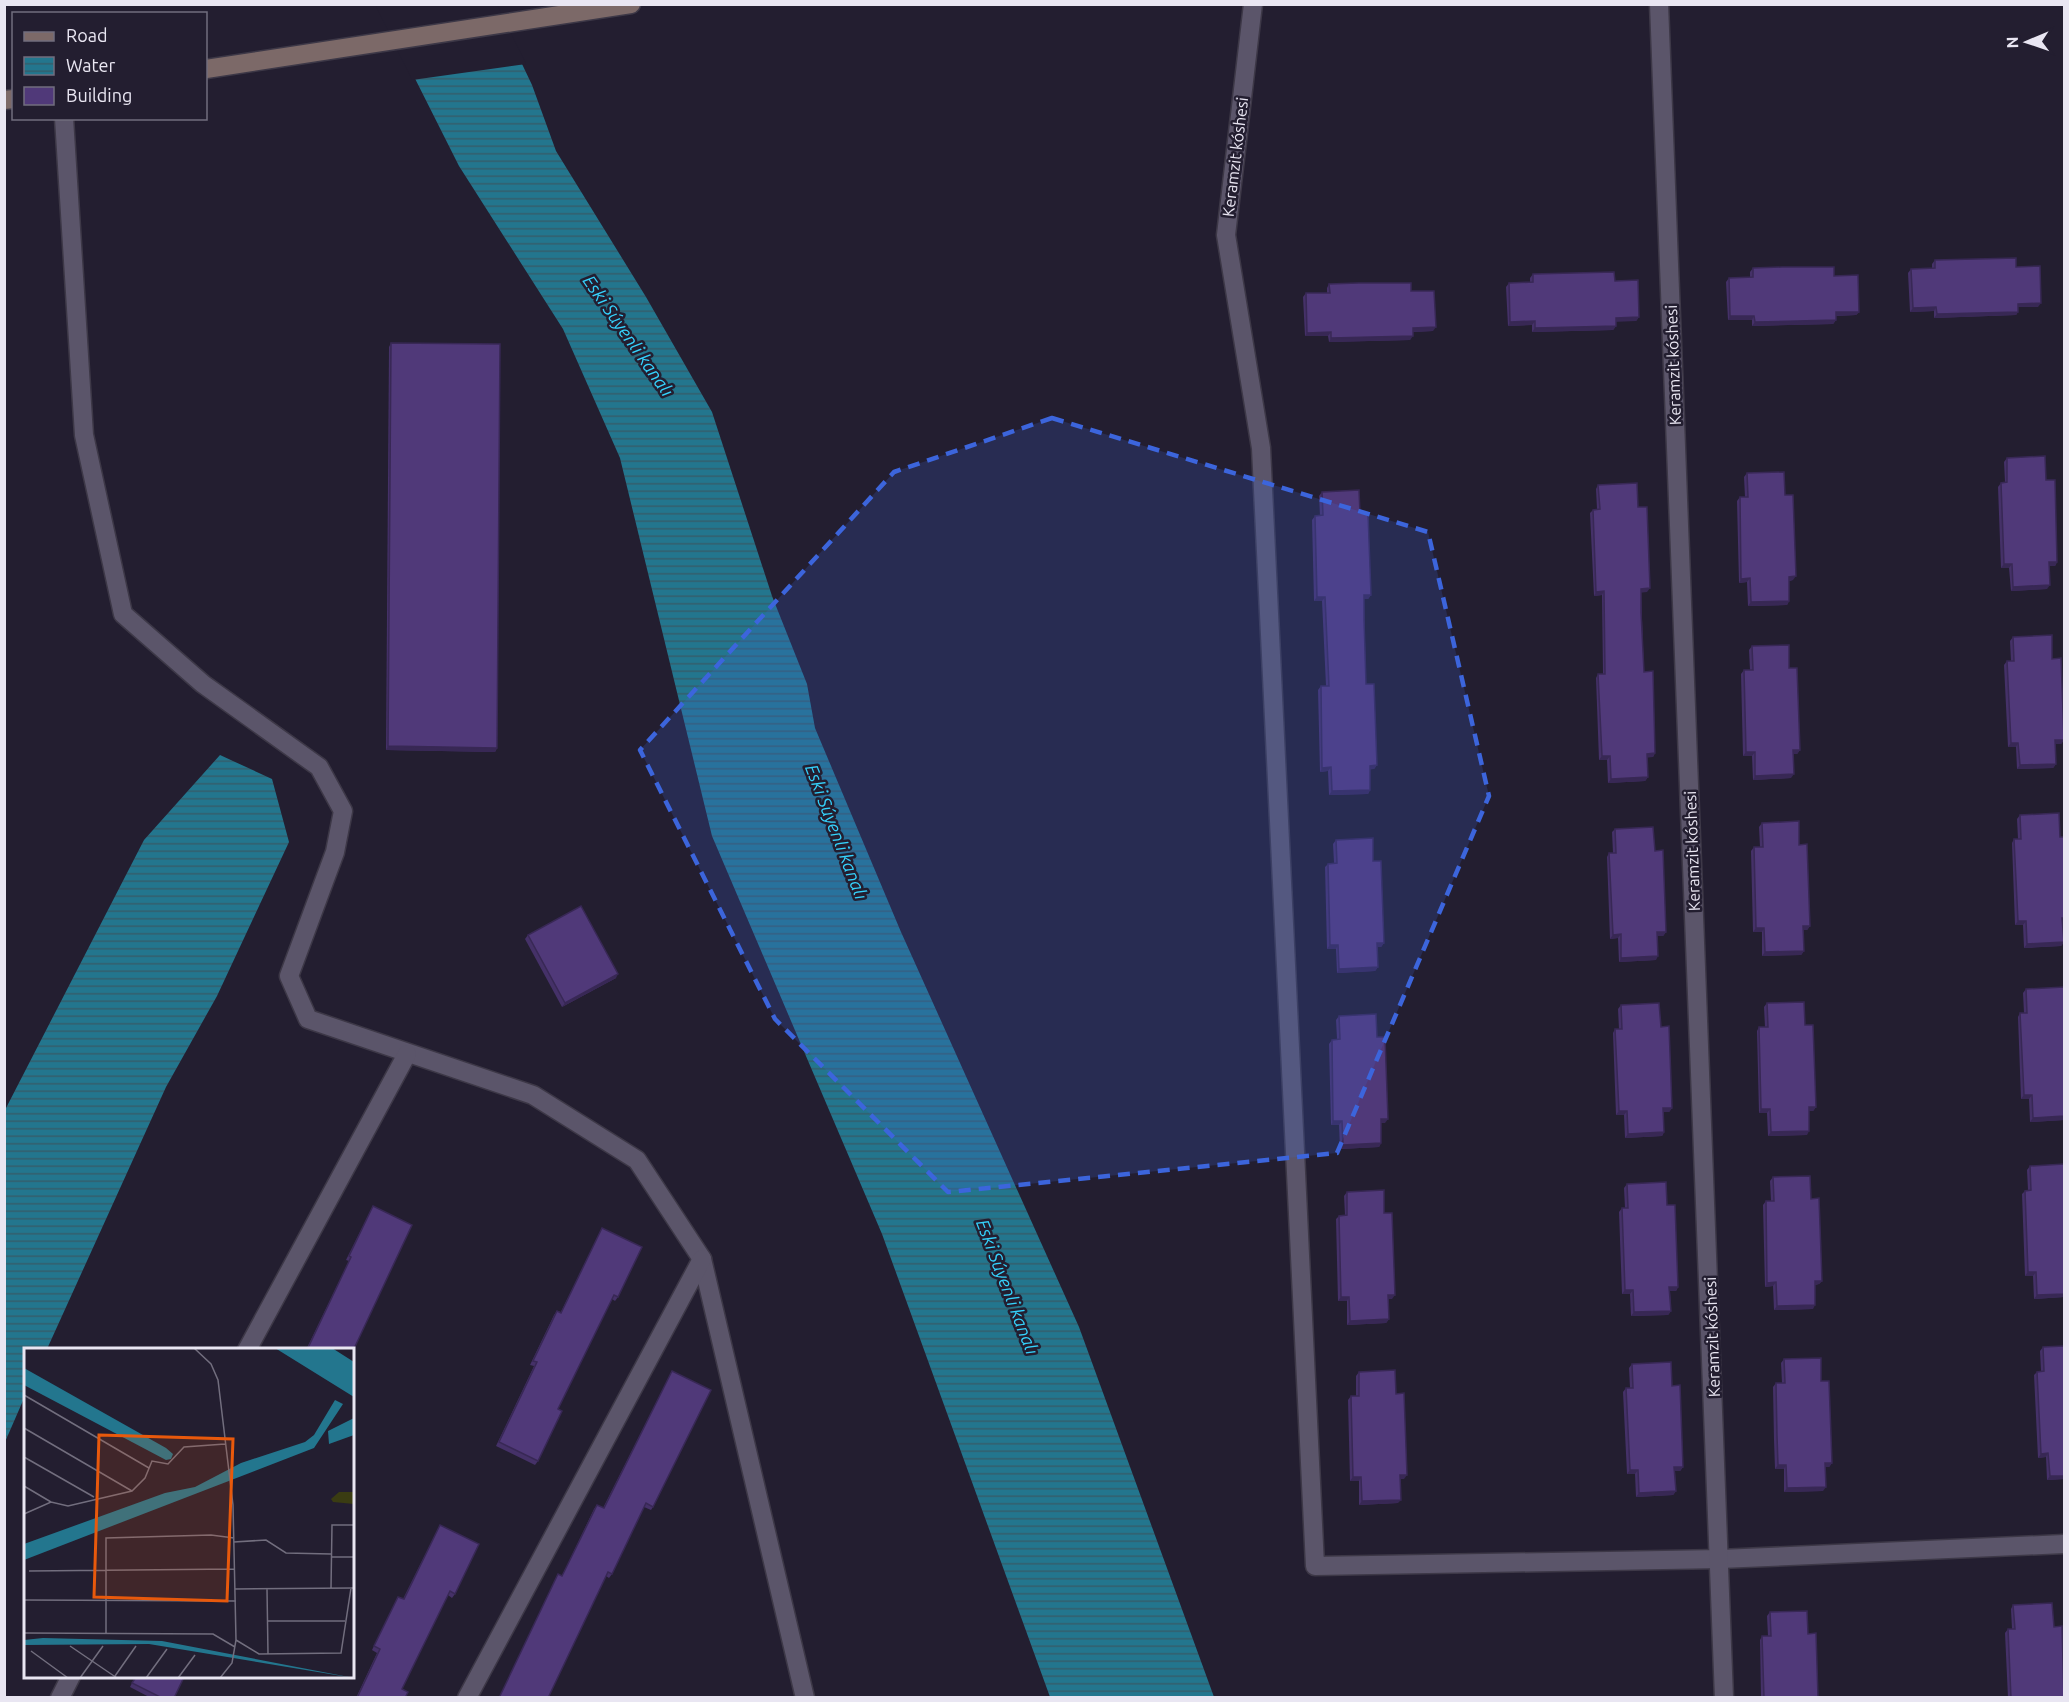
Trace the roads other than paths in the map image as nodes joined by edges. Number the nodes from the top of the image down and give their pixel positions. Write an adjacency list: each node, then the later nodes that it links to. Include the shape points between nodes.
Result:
1 (631, 4): 4 (street)
2 (1253, 4): 10 (street, Keramzit kóshesi, via 1226,235 1261,448 1315,1566)
3 (1659, 4): 10 (street, Keramzit kóshesi)
4 (207, 69)
5 (64, 120): 6 (street, via 84,435 123,614 203,684 319,767 343,811 335,852 289,976 308,1019)
6 (407, 1054): 7 (street, via 533,1095 637,1160); 8 (street)
7 (702, 1259): 13 (street); 14 (street)
8 (249, 1348)
9 (2064, 1544): 10 (street)
10 (1720, 1559): 15 (street, Keramzit kóshesi)
11 (70, 1678): 12 (street)
12 (60, 1698)
13 (467, 1698)
14 (805, 1698)
15 (1724, 1698)

